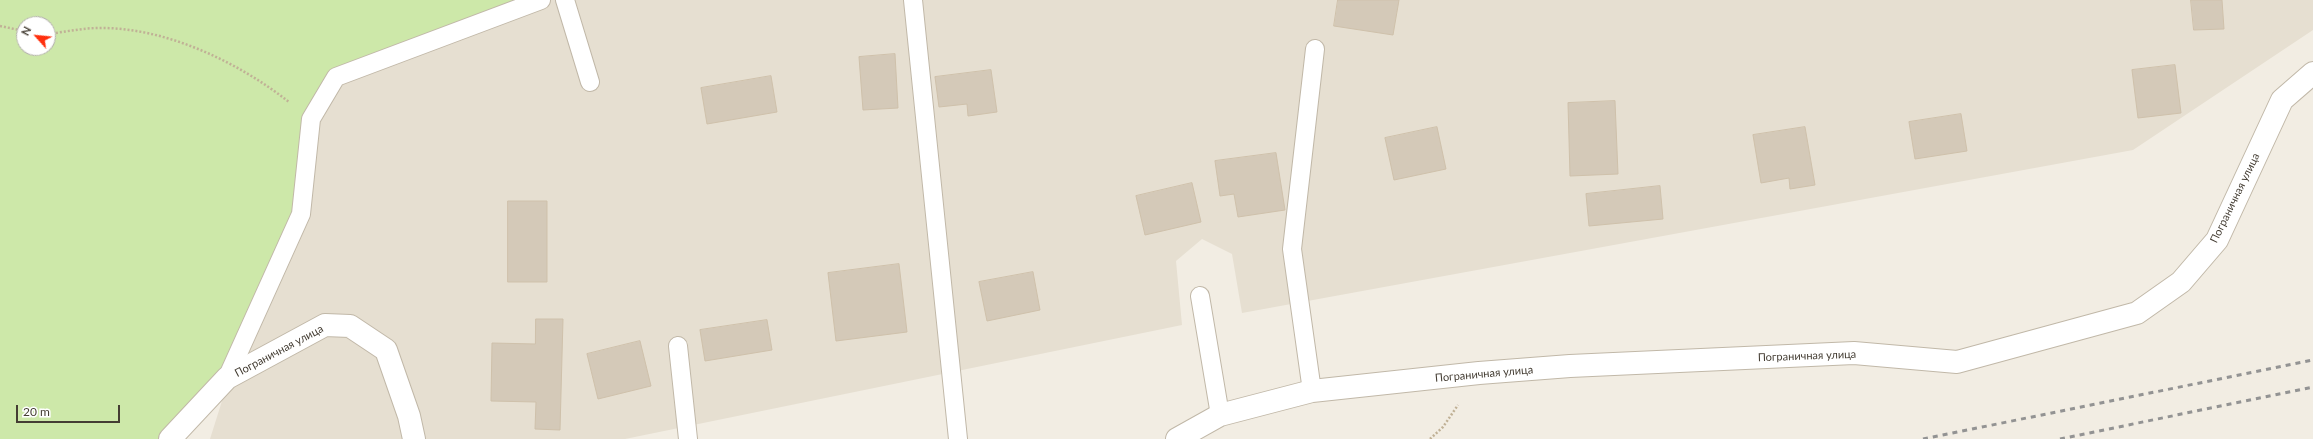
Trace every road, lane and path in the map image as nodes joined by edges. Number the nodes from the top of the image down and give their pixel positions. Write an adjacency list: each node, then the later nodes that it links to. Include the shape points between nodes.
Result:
1 (541, 0): 10 (lane, via 336,77)
2 (565, 0): 9 (lane)
3 (913, 0): 19 (lane)
4 (0, 26): 5 (path)
5 (16, 29)
6 (56, 33): 10 (path, via 100,28 143,33 196,48 239,67)
7 (1315, 49): 14 (lane, via 1292,249)
8 (2313, 73): 14 (street, Пограничная улица, via 2282,100 2217,240 2181,282 2137,313 1957,362 1854,353 1570,366)
9 (590, 82)
10 (311, 120): 13 (lane, via 301,214)
11 (1200, 296): 15 (lane)
12 (678, 346): 18 (lane)
13 (227, 378): 16 (street, Пограничная улица); 17 (street, Пограничная улица, via 325,326 350,326 386,350 409,416)
14 (1312, 391): 15 (street, Пограничная улица)
15 (1220, 415): 20 (street, Пограничная улица)
16 (170, 439)
17 (414, 439)
18 (688, 439)
19 (958, 439)
20 (1177, 439)

